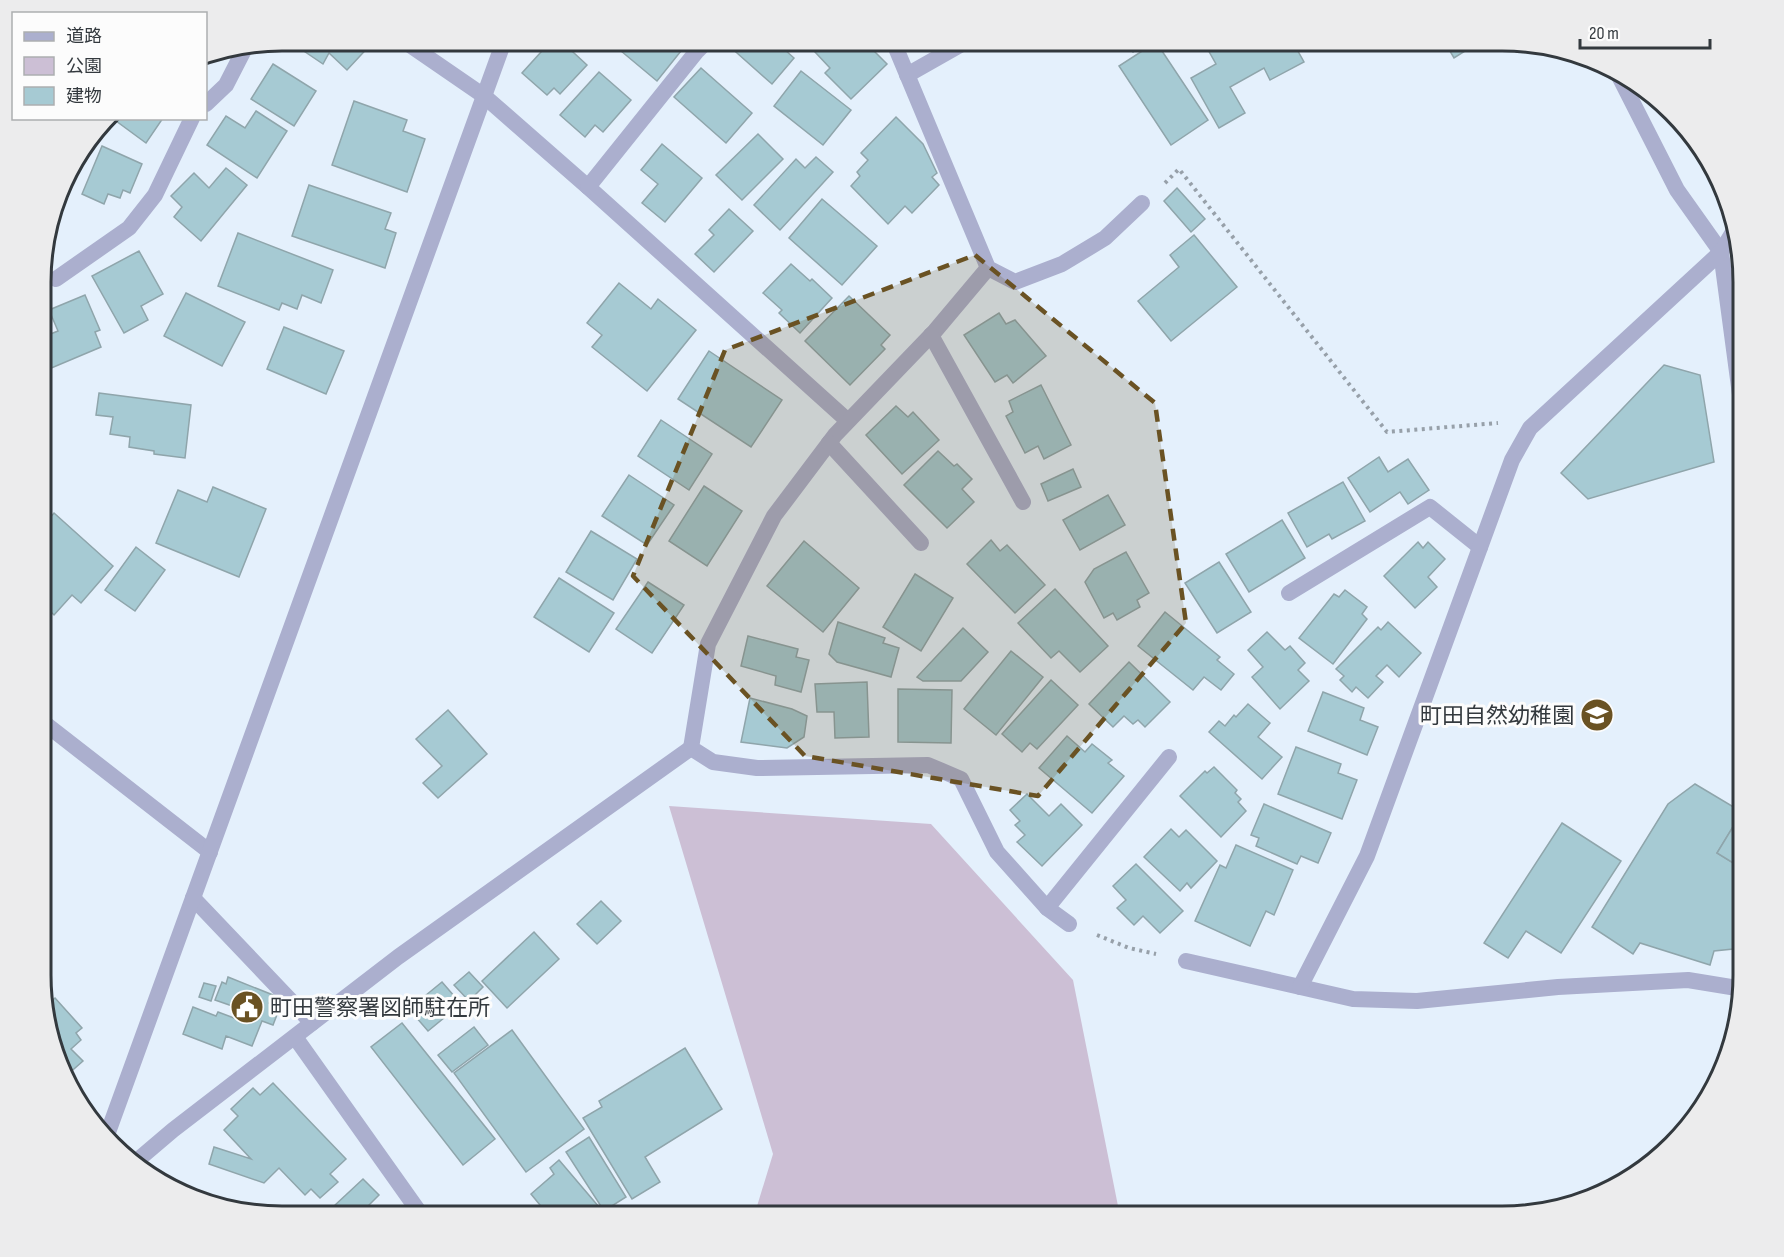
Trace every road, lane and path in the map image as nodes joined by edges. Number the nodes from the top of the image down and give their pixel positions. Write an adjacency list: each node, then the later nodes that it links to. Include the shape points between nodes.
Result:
1 (420, 51): 9 (street)
2 (500, 51): 9 (street)
3 (697, 51): 12 (street)
4 (897, 51): 7 (street)
5 (950, 51): 7 (street)
6 (242, 54): 10 (street, via 226,85)
7 (908, 75): 16 (street)
8 (1624, 86): 15 (street, via 1677,190)
9 (484, 96): 12 (street); 30 (street)
10 (207, 103)
11 (191, 120): 17 (street, via 155,195 129,228)
12 (588, 187): 20 (street)
13 (1142, 203): 16 (street, via 1105,238 1062,264 1015,282); 21 (path, via 1179,169 1387,432 1504,422)
14 (1729, 237): 15 (street)
15 (1721, 252): 19 (street); 21 (street)
16 (988, 268): 18 (street)
17 (56, 279)
18 (931, 335): 20 (street); 23 (street)
19 (1733, 342)
20 (848, 421): 22 (street)
21 (1530, 428): 25 (street, via 1512,460)
22 (829, 443): 24 (street); 28 (street, via 774,516 708,644)
23 (1023, 502)
24 (921, 543)
25 (1480, 547): 26 (street, via 1430,507); 35 (street, via 1367,856)
26 (1289, 593)
27 (51, 728): 30 (street)
28 (692, 748): 32 (street, via 712,762 757,768 928,765 961,779 997,852); 37 (street, via 398,957)
29 (1169, 757): 32 (street)
30 (210, 852): 31 (street)
31 (193, 898): 37 (street); 39 (street)
32 (1047, 908): 33 (street)
33 (1069, 924): 34 (path, via 1129,948)
34 (1186, 961): 35 (street)
35 (1300, 987): 36 (street, via 1353,999 1417,1001 1558,987 1688,980)
36 (1733, 987)
37 (312, 1023): 38 (street)
38 (295, 1037): 40 (street); 41 (street)
39 (109, 1128)
40 (141, 1158)
41 (415, 1206)

